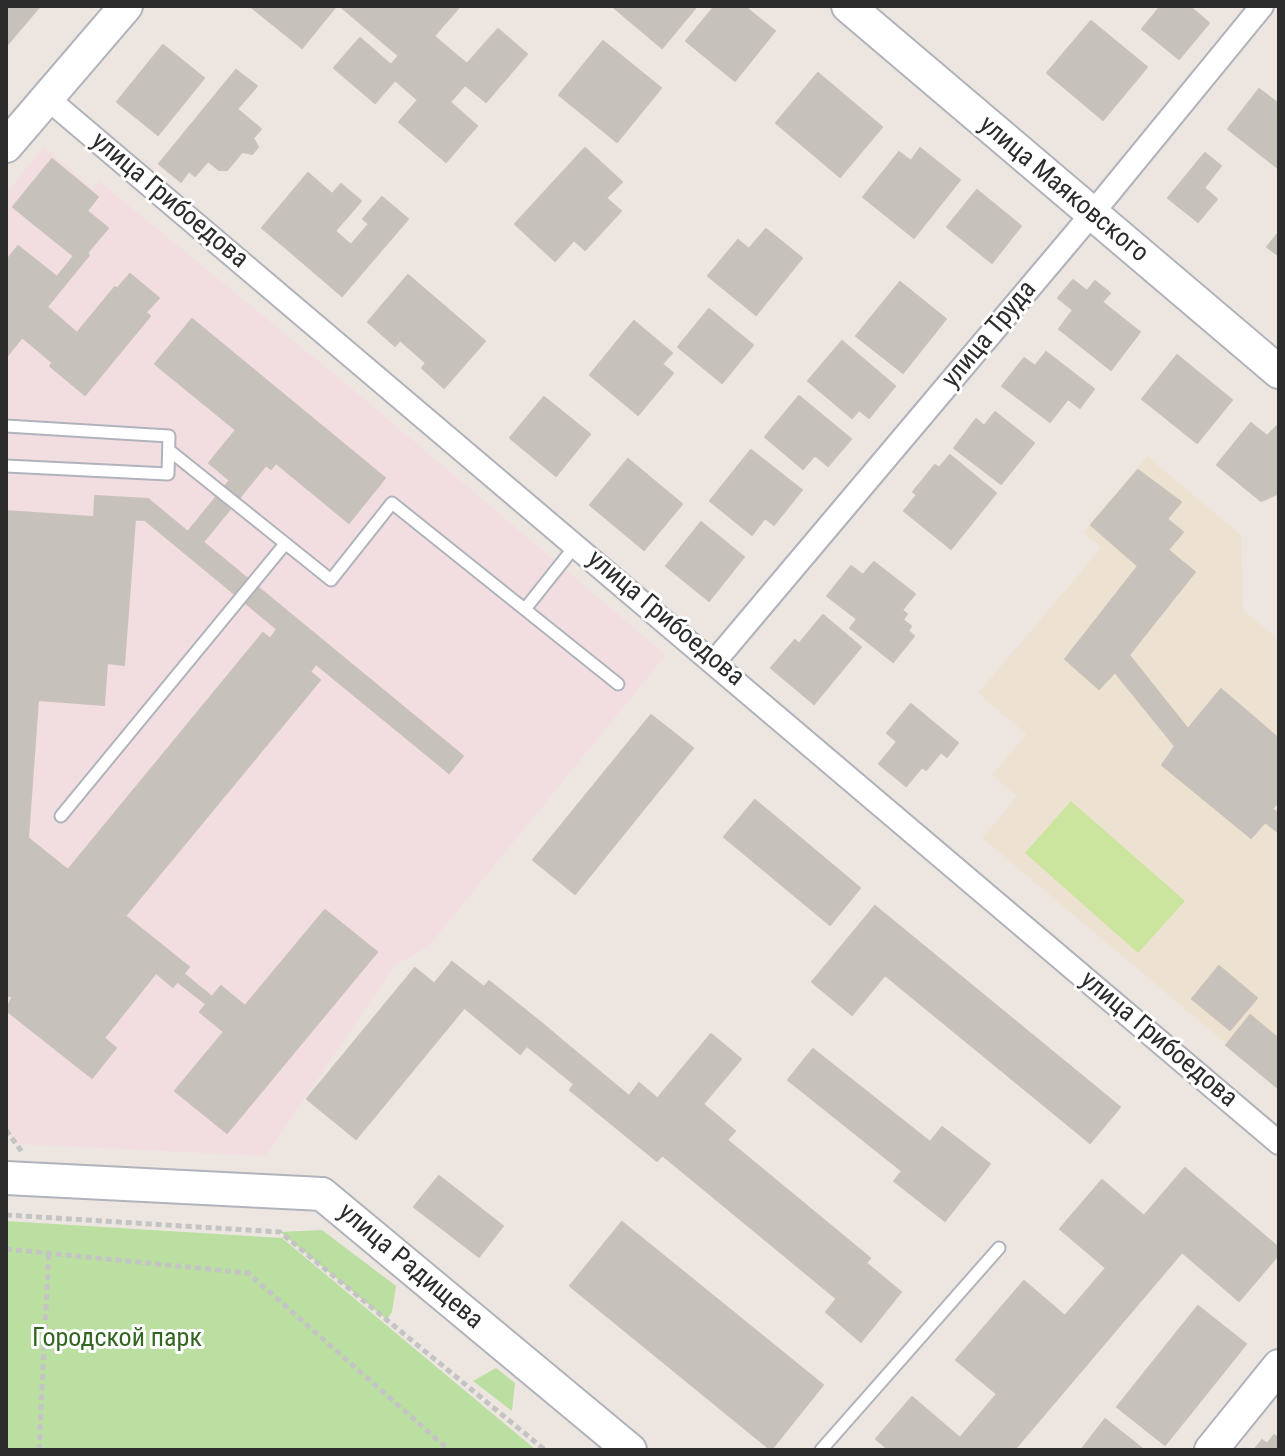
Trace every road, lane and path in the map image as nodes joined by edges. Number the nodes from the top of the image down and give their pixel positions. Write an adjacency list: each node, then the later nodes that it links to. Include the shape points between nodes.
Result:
1 (126, 6): 4 (street)
2 (848, 6): 6 (street, улица Маяковского)
3 (1262, 6): 6 (street, улица Труда)
4 (47, 98): 5 (street); 12 (street, улица Грибоедова)
5 (6, 146)
6 (1091, 215): 7 (street, улица Маяковского); 14 (street, улица Труда)
7 (1279, 372)
8 (6, 426): 9 (lane, via 169,436)
9 (170, 451): 10 (lane, via 168,474); 11 (lane)
10 (6, 466)
11 (285, 544): 13 (lane, via 331,580 392,503); 16 (lane)
12 (577, 544): 13 (lane); 14 (street, улица Грибоедова)
13 (525, 609): 15 (lane)
14 (715, 661): 17 (street, улица Грибоедова)
15 (618, 684)
16 (61, 816)
17 (1279, 1143)
18 (6, 1178): 27 (street, улица Радищева, via 322,1194)
19 (6, 1215): 26 (path, via 280,1232)
20 (999, 1248): 28 (lane)
21 (6, 1249): 22 (path)
22 (49, 1251): 24 (path); 25 (path, via 248,1273)
23 (1279, 1366): 29 (street)
24 (39, 1450)
25 (449, 1450)
26 (545, 1450)
27 (630, 1450)
28 (821, 1450)
29 (1211, 1450)

